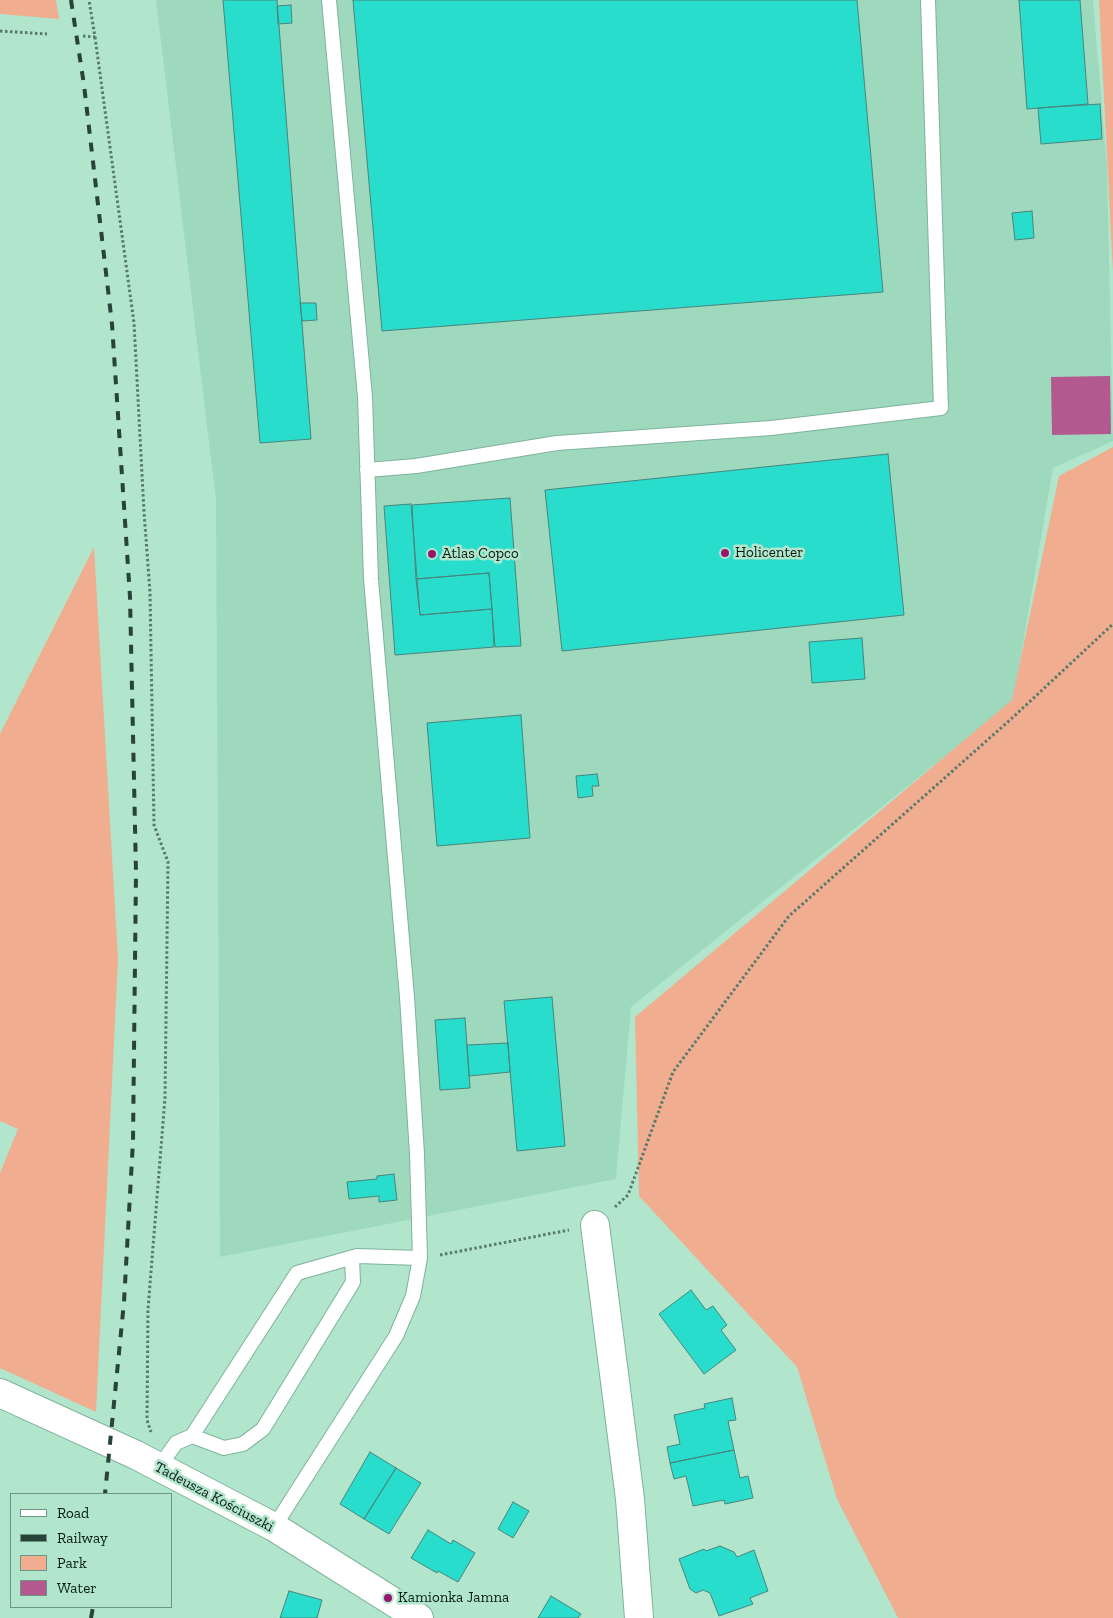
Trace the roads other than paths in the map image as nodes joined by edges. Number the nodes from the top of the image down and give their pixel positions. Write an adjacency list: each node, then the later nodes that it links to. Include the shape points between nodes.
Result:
1 (328, 0): 3 (lane, via 365,397)
2 (928, 0): 3 (lane, via 941,408 771,428 557,443 416,466)
3 (368, 470): 6 (lane, via 372,589 407,997)
4 (595, 1225): 12 (street, via 630,1499)
5 (352, 1258): 6 (lane); 8 (lane, via 297,1273); 8 (lane, via 353,1282 263,1428 243,1444 224,1448)
6 (420, 1258): 10 (lane, via 413,1296 396,1336)
7 (0, 1393): 9 (street, Tadeusza Kościuszki)
8 (192, 1436): 9 (lane, via 176,1443)
9 (159, 1467): 10 (street, Tadeusza Kościuszki)
10 (274, 1527): 11 (street, Tadeusza Kościuszki)
11 (419, 1618)
12 (639, 1618)

